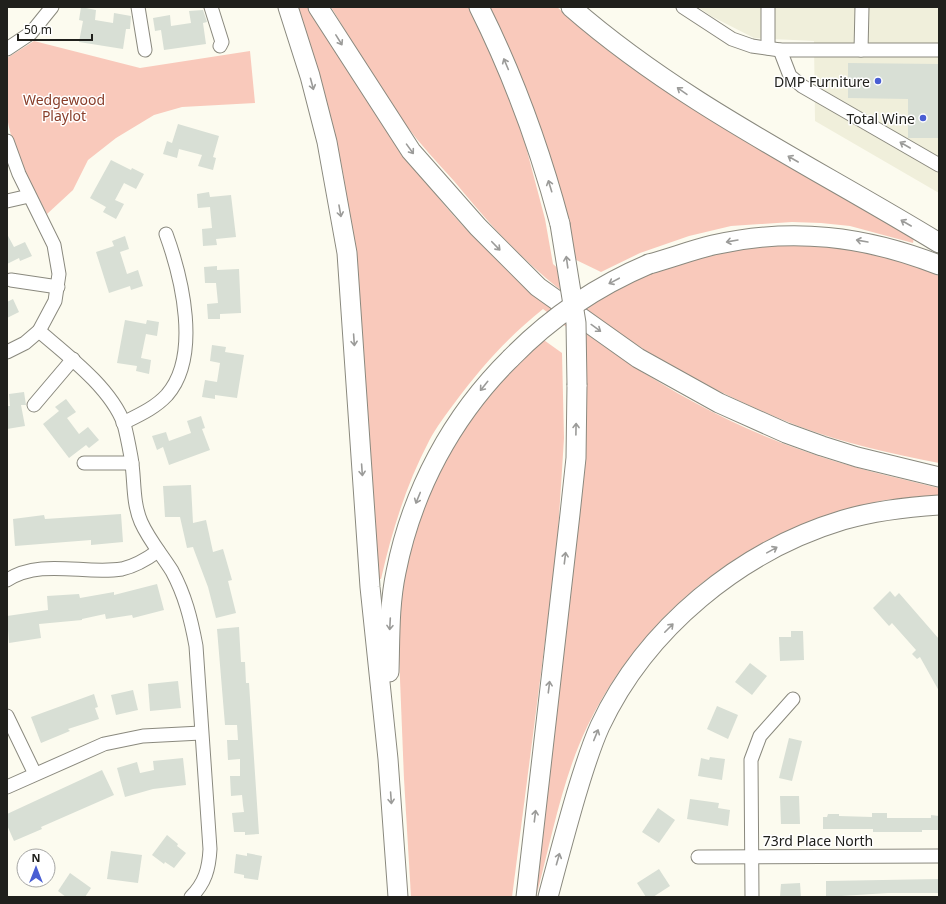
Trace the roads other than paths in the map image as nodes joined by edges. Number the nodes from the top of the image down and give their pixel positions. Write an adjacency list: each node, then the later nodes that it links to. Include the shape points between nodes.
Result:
1 (52, 7): 12 (street, via 31,33)
2 (138, 7): 14 (street)
3 (211, 7): 11 (street, via 222,42)
4 (288, 7): 40 (highway, one-way to 40, via 327,142 347,253 370,587)
5 (318, 7): 33 (highway, one-way to 33, via 411,151 478,227 538,287 638,358 719,403 822,446)
6 (479, 7): 48 (highway, one-way to 6, bridge, via 576,458 576,323 560,224 541,158 519,94)
7 (571, 7): 22 (highway, one-way to 7, via 690,97 625,51)
8 (683, 7): 13 (street, via 732,39 752,46)
9 (768, 7): 13 (street)
10 (862, 7): 15 (street)
11 (220, 46)
12 (7, 49)
13 (774, 49): 15 (street); 18 (street, one-way to 13, via 802,86 790,76)
14 (145, 50)
15 (861, 50): 16 (street)
16 (939, 50)
17 (7, 141): 19 (street)
18 (939, 165)
19 (29, 196): 20 (street); 25 (street, via 54,245 58,262)
20 (7, 201)
21 (166, 234): 30 (street, via 176,260 182,297 185,351 181,369 167,394 151,409)
22 (939, 244)
23 (939, 265): 40 (highway, one-way to 40, bridge, via 916,255 872,243 811,236 759,237 733,241 691,251 628,273 580,300 546,326 493,376 458,421 428,476 409,524 396,572 391,613)
24 (11, 280): 25 (street)
25 (58, 287): 26 (street, via 49,314)
26 (39, 331): 27 (street, via 25,343); 28 (street)
27 (7, 352)
28 (73, 359): 29 (street); 30 (street, via 99,385)
29 (34, 405)
30 (123, 423): 31 (street)
31 (132, 462): 32 (street); 35 (street, via 138,513)
32 (84, 464)
33 (939, 477)
34 (939, 505): 49 (highway, one-way to 34, via 582,778 600,727 624,682 661,636 699,599 719,584 797,537 868,514)
35 (158, 552): 36 (street, via 123,568 42,568 22,572); 39 (street, via 172,571 184,595 191,620 196,646)
36 (7, 580)
37 (794, 699): 43 (street, via 760,736 754,748 751,772)
38 (7, 716): 41 (street)
39 (201, 733): 41 (street, via 143,736 104,744); 46 (street, via 210,849 206,879)
40 (388, 760): 47 (highway, one-way to 47)
41 (35, 774): 42 (street)
42 (7, 787)
43 (752, 856): 44 (street, 73rd Place North); 45 (street, 73rd Place North); 50 (street)
44 (939, 856)
45 (698, 857)
46 (191, 897)
47 (398, 897)
48 (526, 897)
49 (548, 897)
50 (752, 897)

